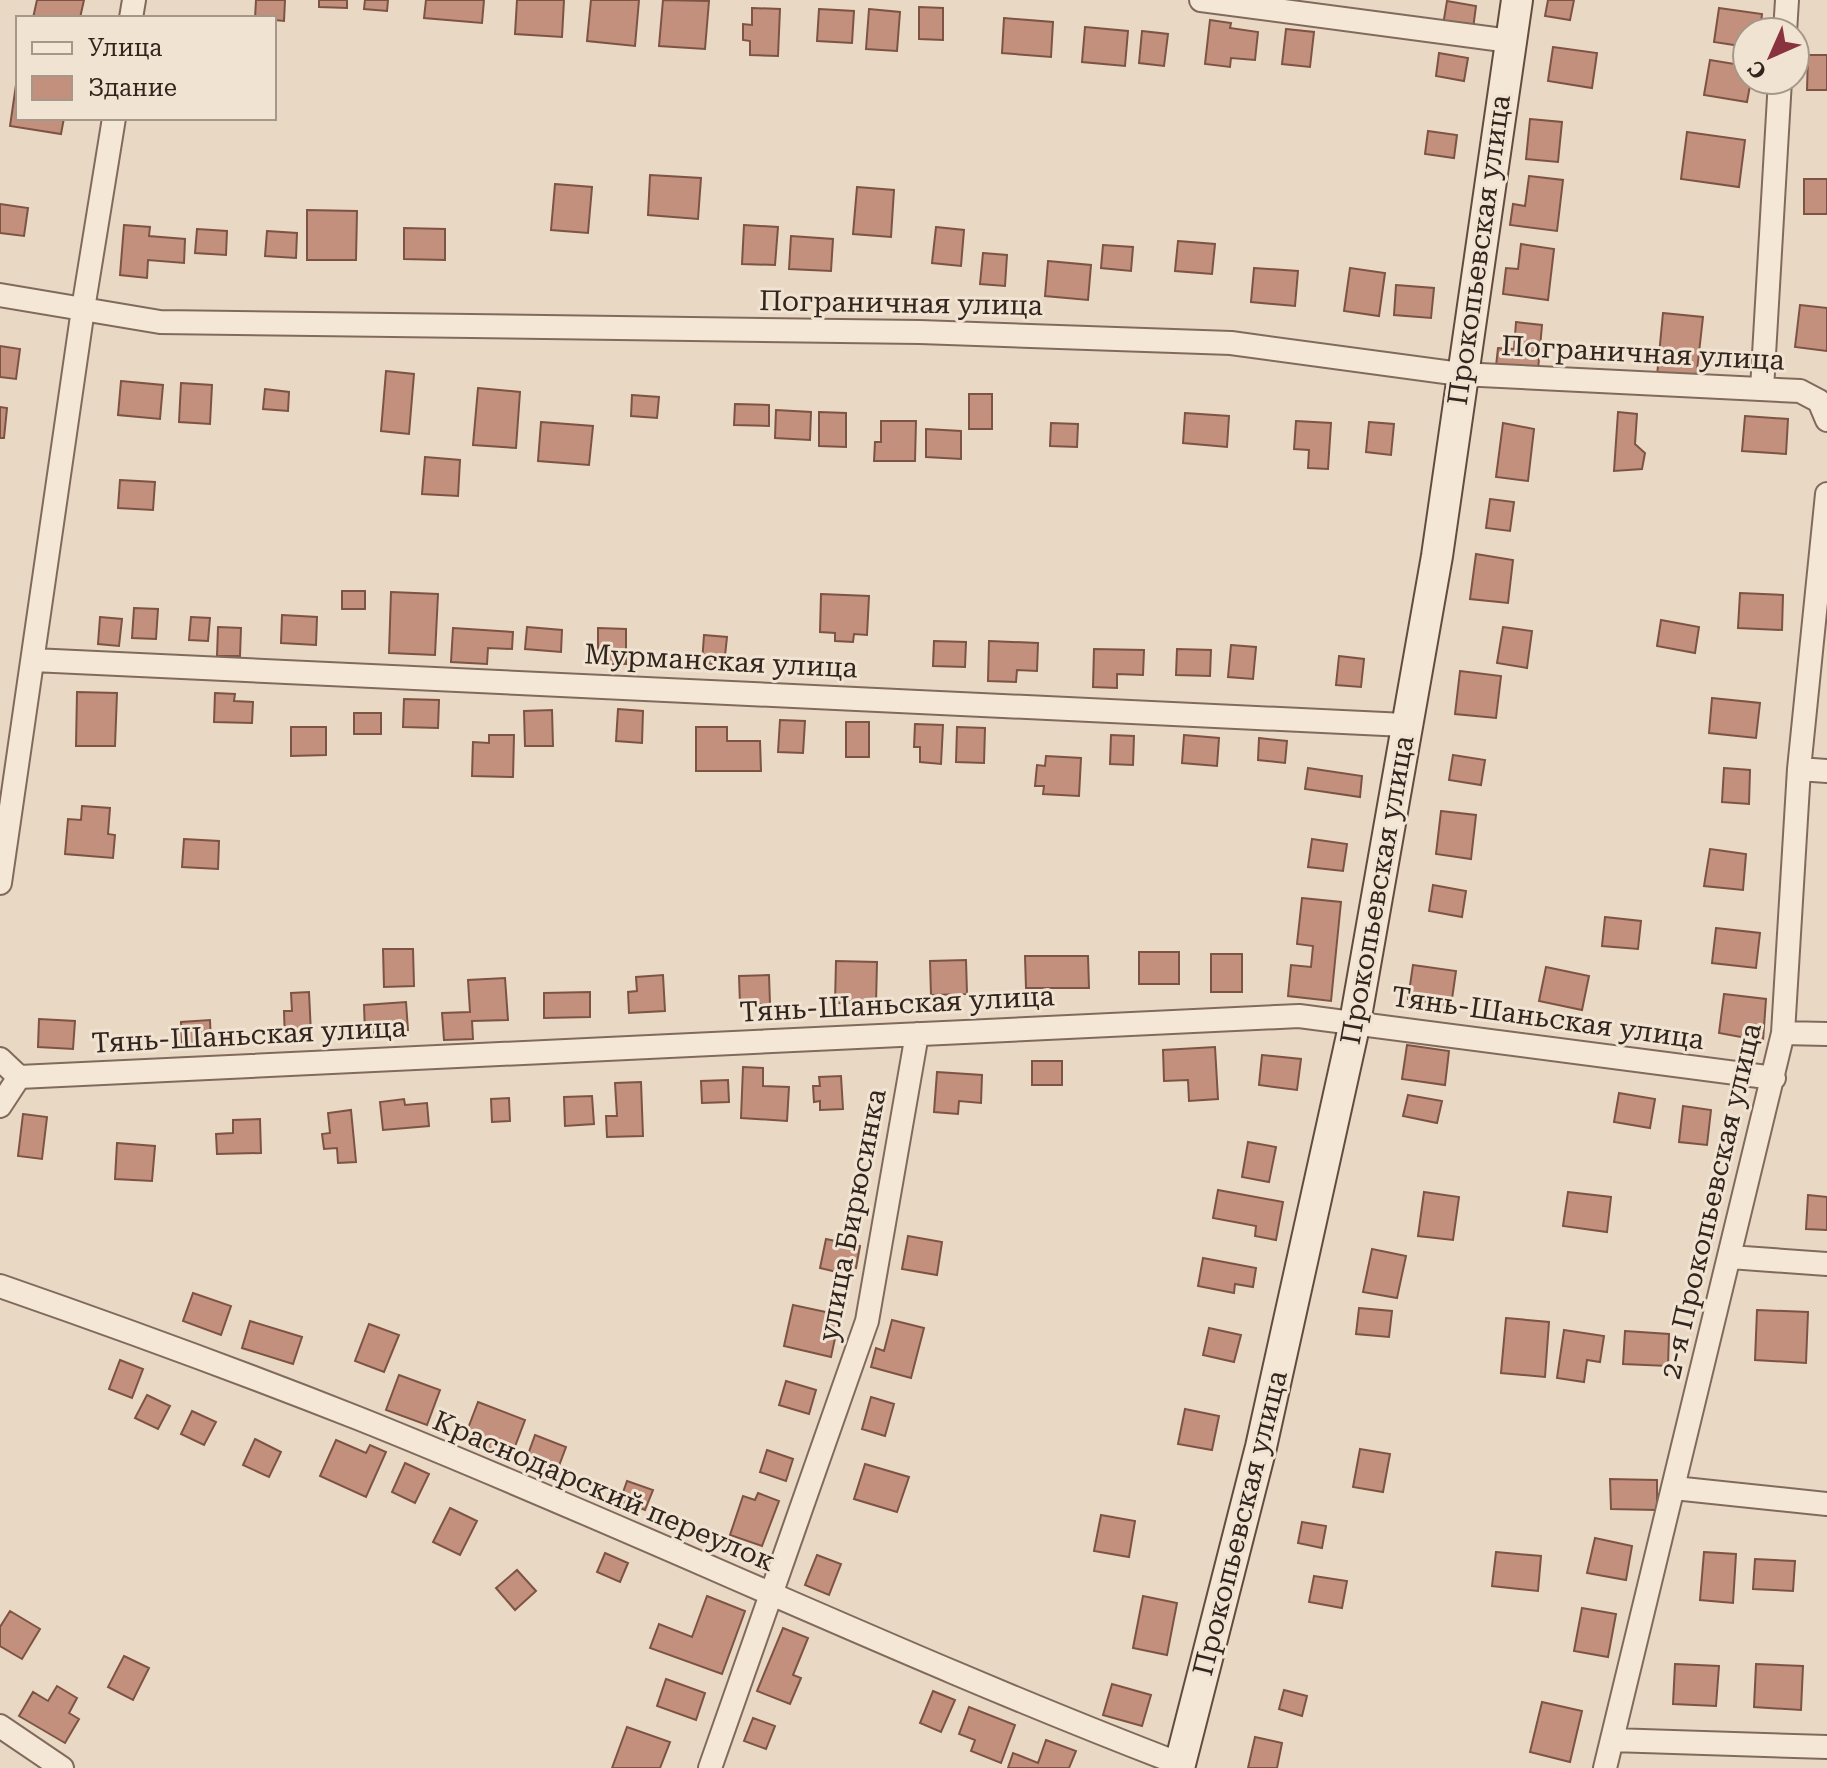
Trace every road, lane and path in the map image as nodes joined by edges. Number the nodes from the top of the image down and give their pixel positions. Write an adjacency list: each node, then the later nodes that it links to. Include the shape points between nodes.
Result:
1 (1201, 0): 3 (street)
2 (1517, 0): 3 (main road, Прокопьевская улица)
3 (1510, 41): 8 (main road, Прокопьевская улица)
4 (1779, 96): 9 (street)
5 (114, 120): 7 (street)
6 (0, 295): 7 (street, Пограничная улица)
7 (83, 309): 8 (street, Пограничная улица, via 160,322 920,332 1231,343); 13 (street)
8 (1460, 374): 9 (street, Пограничная улица); 14 (main road, Прокопьевская улица, via 1437,556)
9 (1762, 389): 10 (street, Пограничная улица, via 1800,391 1819,401)
10 (1827, 420)
11 (1827, 494): 12 (street, 2-я Прокопьевская улица)
12 (1826, 531): 15 (street, 2-я Прокопьевская улица)
13 (33, 660): 14 (street, Мурманская улица); 17 (street)
14 (1405, 725): 18 (main road, Прокопьевская улица)
15 (1799, 769): 16 (street); 19 (street, 2-я Прокопьевская улица)
16 (1827, 771)
17 (0, 883)
18 (1355, 1022): 20 (street, Тянь-Шаньская улица, via 1299,1016); 24 (street, Тянь-Шаньская улица); 35 (main road, Прокопьевская улица, via 1261,1447)
19 (1783, 1033): 21 (street); 24 (street, 2-я Прокопьевская улица)
20 (917, 1034): 23 (street, Тянь-Шаньская улица); 31 (street, улица Бирюсинка, via 867,1321)
21 (1827, 1034)
22 (0, 1059): 23 (street)
23 (19, 1077): 25 (street)
24 (1774, 1078): 26 (street, 2-я Прокопьевская улица)
25 (0, 1106)
26 (1730, 1257): 27 (street); 29 (street, 2-я Прокопьевская улица)
27 (1827, 1264)
28 (0, 1286): 31 (street, Краснодарский переулок, via 363,1420)
29 (1674, 1488): 30 (street); 33 (street, 2-я Прокопьевская улица)
30 (1827, 1504)
31 (772, 1596): 35 (street, Краснодарский переулок); 37 (street, улица Бирюсинка)
32 (0, 1726): 36 (street)
33 (1612, 1740): 34 (street); 38 (street, 2-я Прокопьевская улица)
34 (1827, 1747)
35 (1180, 1766)
36 (62, 1768)
37 (710, 1768)
38 (1605, 1768)

